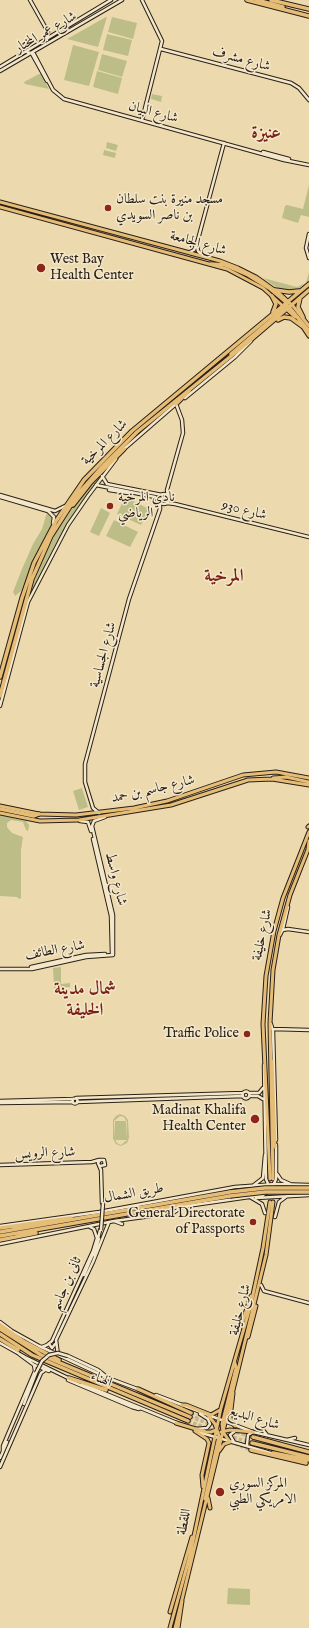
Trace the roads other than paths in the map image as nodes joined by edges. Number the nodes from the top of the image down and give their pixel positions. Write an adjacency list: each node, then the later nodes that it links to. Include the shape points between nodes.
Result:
1 (30, 0): 12 (main road)
2 (111, 0): 13 (main road, شارع عمر المختار)
3 (122, 0): 16 (main road, شارع عمر المختار)
4 (141, 0): 17 (main road, via 160,34)
5 (247, 0): 11 (highway)
6 (257, 0): 11 (highway)
7 (271, 0): 9 (highway)
8 (280, 0): 9 (highway)
9 (291, 4): 10 (highway)
10 (309, 9)
11 (309, 14)
12 (48, 32): 13 (main road); 14 (main road)
13 (57, 34): 14 (main road, شارع عمر المختار)
14 (47, 40): 15 (main road, شارع عمر المختار)
15 (33, 48): 18 (main road, شارع عمر المختار); 19 (main road)
16 (38, 49): 19 (main road, شارع عمر المختار); 22 (main road, via 36,56)
17 (161, 49): 26 (main road, شارع مشرف, via 290,83 299,88); 27 (main road)
18 (27, 52): 19 (main road); 23 (main road, شارع عمر المختار)
19 (31, 53): 20 (main road, شارع عمر المختار); 21 (main road, شارع البيان); 22 (main road, شارع البيان)
20 (25, 57): 21 (main road, via 30,56); 24 (main road, شارع عمر المختار)
21 (34, 59): 25 (main road, شارع البيان)
22 (39, 64): 25 (main road, شارع البيان)
23 (0, 67)
24 (0, 71)
25 (48, 81): 27 (main road, شارع البيان, via 56,94 64,99)
26 (309, 100)
27 (142, 120): 28 (main road, شارع البيان)
28 (224, 143): 29 (main road, شارع البيان); 33 (main road)
29 (309, 165)
30 (0, 202): 34 (main road, شارع الجامعة)
31 (0, 207): 37 (main road, شارع الجامعة)
32 (309, 234): 36 (main road, via 306,248)
33 (197, 243): 34 (main road, via 194,251); 35 (main road, via 198,251)
34 (187, 252): 35 (main road, شارع الجامعة)
35 (204, 257): 39 (main road, شارع الجامعة, via 243,270)
36 (309, 258)
37 (211, 264): 42 (main road, شارع الجامعة, via 244,277); 44 (highway, via 225,265 248,275 269,288)
38 (309, 285): 41 (highway, شارع المرخية); 44 (highway)
39 (275, 290): 41 (highway); 44 (main road, شارع الجامعة)
40 (309, 290): 43 (highway, شارع المرخية)
41 (300, 291): 44 (highway, شارع المرخية)
42 (272, 296): 44 (main road, شارع الجامعة); 45 (highway, via 276,306)
43 (301, 296): 44 (highway, شارع المرخية); 46 (highway, via 298,307)
44 (288, 305): 45 (highway, شارع المرخية); 46 (main road); 47 (highway, شارع المرخية); 48 (main road); 50 (highway); 53 (highway)
45 (270, 317): 68 (highway, شارع المرخية, via 122,440 91,472)
46 (303, 317): 49 (main road)
47 (272, 323): 48 (highway, via 288,317); 52 (highway, شارع المرخية)
48 (302, 326): 51 (main road)
49 (309, 326)
50 (309, 331)
51 (309, 336)
52 (253, 339): 53 (highway, شارع المرخية); 55 (main road, شارع المرخية, via 235,357)
53 (225, 360): 54 (highway, شارع المرخية)
54 (204, 376): 55 (highway); 68 (highway, شارع المرخية, via 126,441)
55 (176, 404): 56 (main road); 57 (main road, شارع المرخية)
56 (176, 408): 57 (main road); 61 (main road, via 182,420 183,432)
57 (170, 409): 58 (main road, شارع المرخية)
58 (124, 449): 59 (main road, شارع المرخية); 68 (highway)
59 (102, 476): 60 (main road, شارع المرخية); 62 (main road, via 108,484)
60 (95, 485): 65 (main road, via 155,497); 75 (main road, شارع المرخية, via 61,537 28,602)
61 (167, 490): 62 (main road); 64 (main road)
62 (162, 495): 64 (main road, شارع 930); 65 (main road)
63 (0, 496): 70 (main road); 71 (main road)
64 (168, 497): 66 (main road); 67 (main road, شارع 930)
65 (160, 502): 66 (main road, شارع 930); 69 (main road, شارع الجساسية)
66 (166, 504): 67 (main road, شارع 930); 69 (main road, شارع الجساسية)
67 (175, 504): 73 (main road, شارع 930)
68 (66, 507): 70 (main road); 72 (highway, شارع المرخية); 75 (highway, شارع المرخية, via 32,579)
69 (160, 509): 84 (main road, شارع الجساسية, via 129,599 85,764 85,780)
70 (55, 511): 71 (main road, via 56,514)
71 (53, 514): 72 (main road, via 54,521)
72 (48, 534): 74 (highway, شارع المرخية, via 28,578)
73 (309, 537)
74 (0, 677)
75 (2, 695): 76 (main road, شارع المرخية)
76 (0, 706)
77 (309, 775): 78 (main road)
78 (298, 776): 79 (main road, شارع جاسم بن حمد); 87 (main road, شارع جاسم بن حمد, via 276,772 243,775 167,801)
79 (309, 778)
80 (269, 779): 81 (main road, via 282,777); 82 (main road, شارع جاسم بن حمد); 90 (main road, شارع جاسم بن حمد, via 243,781 171,806)
81 (309, 782)
82 (309, 785)
83 (0, 806): 88 (main road, شارع جاسم بن حمد)
84 (93, 808): 87 (main road); 89 (main road)
85 (0, 810): 88 (highway, via 34,816)
86 (0, 813): 91 (main road, شارع جاسم بن حمد, via 40,821)
87 (99, 813): 89 (main road, شارع جاسم بن حمد)
88 (39, 814): 89 (main road, شارع جاسم بن حمد)
89 (90, 814)
90 (105, 817): 91 (main road, شارع جاسم بن حمد); 103 (main road, شارع واسط, via 94,820 92,826 113,915)
91 (79, 820): 103 (main road, شارع واسط, via 88,822 91,828 111,916)
92 (309, 832): 101 (main road, شارع خليفة, via 289,879)
93 (309, 841): 94 (main road, شارع خليفة)
94 (308, 849): 95 (main road, شارع خليفة)
95 (288, 902): 96 (main road, شارع خليفة); 100 (main road, شارع خليفة)
96 (284, 925): 97 (main road, شارع خليفة); 98 (main road, شارع خليفة)
97 (288, 929): 98 (main road, شارع خليفة); 99 (main road, شارع خليفة)
98 (283, 931): 100 (main road, شارع خليفة)
99 (309, 932)
100 (279, 935): 105 (main road, شارع خليفة, via 273,970)
101 (272, 939): 102 (main road); 110 (main road, شارع خليفة, via 265,988)
102 (267, 950)
103 (113, 955): 104 (main road, شارع الطائف, via 86,957 34,968)
104 (0, 968)
105 (270, 1023): 106 (main road, شارع خليفة); 111 (main road, شارع خليفة)
106 (273, 1029): 107 (main road); 109 (main road, شارع خليفة)
107 (277, 1030): 108 (main road); 109 (main road)
108 (309, 1030)
109 (273, 1033): 117 (main road, شارع خليفة)
110 (264, 1049): 111 (main road, شارع خليفة, via 272,1179); 112 (main road, شارع خليفة)
111 (270, 1053): 117 (main road)
112 (263, 1087): 113 (main road, via 258,1093); 115 (main road, شارع خليفة)
113 (249, 1094): 114 (main road, via 245,1098); 114 (main road, via 245,1091); 115 (main road)
114 (243, 1095): 116 (main road)
115 (264, 1100): 118 (main road, شارع خليفة)
116 (0, 1102)
117 (276, 1147): 124 (main road, شارع خليفة)
118 (266, 1152): 127 (main road, شارع خليفة); 131 (main road, via 263,1178)
119 (99, 1160): 120 (main road, شارع الرويس); 122 (main road); 123 (main road, via 104,1160)
120 (92, 1162): 121 (main road, شارع الرويس); 122 (main road, شارع الرويس)
121 (0, 1165)
122 (99, 1165): 123 (main road, شارع الرويس); 143 (main road)
123 (104, 1166): 143 (main road)
124 (276, 1170): 125 (main road, شارع خليفة); 129 (main road, via 281,1180)
125 (274, 1184): 127 (main road, طريق الشمال); 128 (main road); 133 (main road)
126 (263, 1185): 127 (main road, طريق الشمال); 131 (main road, طريق الشمال); 133 (main road); 136 (main road)
127 (268, 1185): 133 (main road)
128 (279, 1185): 129 (main road); 133 (main road)
129 (293, 1185): 130 (main road); 137 (main road, via 278,1187 275,1191 277,1194)
130 (309, 1185)
131 (252, 1186): 140 (main road, طريق الشمال)
132 (309, 1188): 134 (highway, bridge, via 271,1188)
133 (271, 1191): 136 (main road); 139 (main road); 141 (main road)
134 (230, 1194): 135 (highway, bridge); 144 (highway, طريق الشمال); 146 (highway, طريق الشمال)
135 (309, 1194): 137 (main road)
136 (264, 1195): 138 (main road, طريق الشمال)
137 (293, 1195): 139 (main road); 152 (main road, via 280,1200)
138 (248, 1196): 142 (main road); 145 (main road, طريق الشمال)
139 (277, 1196): 141 (main road)
140 (176, 1197): 144 (highway); 153 (main road, طريق الشمال)
141 (268, 1197): 142 (main road)
142 (252, 1198): 148 (main road, via 262,1204)
143 (102, 1203): 162 (main road, bridge)
144 (146, 1206): 150 (highway, طريق الشمال)
145 (183, 1206): 147 (main road); 149 (main road, طريق الشمال, via 173,1213)
146 (145, 1212): 147 (main road); 161 (highway, طريق الشمال)
147 (150, 1212): 149 (main road)
148 (265, 1213)
149 (160, 1214): 151 (main road, طريق الشمال)
150 (101, 1215): 154 (highway); 163 (highway, طريق الشمال)
151 (138, 1217): 155 (main road); 156 (main road, طريق الشمال)
152 (275, 1217)
153 (41, 1220): 154 (main road); 159 (main road, طريق الشمال)
154 (57, 1220): 159 (highway)
155 (136, 1220)
156 (114, 1221): 157 (main road, طريق الشمال); 158 (main road)
157 (110, 1222): 160 (main road, طريق الشمال); 167 (main road, ثانى بن جاسم)
158 (122, 1224)
159 (0, 1227)
160 (86, 1227): 165 (main road, via 94,1229); 168 (main road, طريق الشمال)
161 (46, 1230): 164 (highway, طريق الشمال); 166 (highway)
162 (100, 1230): 171 (main road, via 97,1248); 173 (main road, via 92,1257)
163 (0, 1232)
164 (0, 1236)
165 (96, 1238): 167 (main road, via 99,1228 104,1228); 169 (main road, ثانى بن جاسم)
166 (0, 1240)
167 (101, 1241): 171 (main road, ثانى بن جاسم)
168 (0, 1245)
169 (84, 1271): 170 (main road); 173 (main road, ثانى بن جاسم)
170 (78, 1276)
171 (84, 1279): 188 (main road, ثانى بن جاسم)
172 (262, 1285): 174 (main road)
173 (76, 1290): 180 (main road, ثانى بن جاسم)
174 (264, 1291): 176 (main road); 177 (main road)
175 (253, 1293): 182 (main road); 190 (main road, شارع خليفة, via 271,1202 266,1255); 194 (main road, شارع خليفة)
176 (260, 1294)
177 (309, 1303)
178 (256, 1306): 190 (main road)
179 (61, 1316): 180 (main road)
180 (62, 1320): 187 (main road, ثانى بن جاسم)
181 (0, 1323): 189 (main road, الهناء); 196 (highway, via 19,1339)
182 (242, 1323)
183 (0, 1329): 196 (highway, الهناء, via 29,1348)
184 (0, 1334): 192 (highway, الهناء)
185 (0, 1339): 192 (highway, via 25,1354)
186 (0, 1342): 191 (main road, الهناء)
187 (49, 1344): 188 (main road, via 52,1348); 189 (main road)
188 (55, 1344): 193 (main road)
189 (39, 1346): 193 (main road, الهناء)
190 (243, 1350): 204 (main road, شارع خليفة)
191 (17, 1352): 195 (main road); 200 (main road, الهناء)
192 (32, 1355): 202 (highway, الهناء)
193 (58, 1355): 201 (main road, الهناء)
194 (235, 1362): 206 (main road, شارع خليفة); 210 (main road, via 236,1368)
195 (34, 1365): 197 (main road); 198 (main road)
196 (66, 1365): 209 (highway, الهناء)
197 (47, 1370): 199 (main road); 207 (main road)
198 (36, 1372): 199 (main road, via 39,1369); 201 (main road, bridge, via 42,1361 49,1355 58,1353 98,1370); 237 (main road)
199 (41, 1373): 227 (main road)
200 (69, 1378): 202 (highway); 207 (main road, الهناء)
201 (108, 1378): 203 (main road, الهناء)
202 (110, 1389): 209 (highway, الهناء)
203 (138, 1389): 205 (main road, الهناء); 209 (highway)
204 (233, 1391): 210 (main road, شارع خليفة); 213 (main road, via 230,1418)
205 (182, 1405): 206 (main road, via 211,1415); 209 (main road, الهناء)
206 (221, 1408): 210 (main road, شارع خليفة)
207 (142, 1409): 211 (main road, الهناء)
208 (208, 1415): 209 (main road, شارع البديع); 210 (main road, شارع البديع); 214 (main road)
209 (191, 1416): 215 (main road, via 210,1422 206,1428)
210 (222, 1421): 212 (main road); 213 (main road, شارع البديع); 214 (main road, اللقطة); 218 (main road, اللقطة)
211 (176, 1423): 215 (main road)
212 (222, 1426): 214 (main road); 218 (main road)
213 (235, 1426): 219 (main road, شارع البديع)
214 (217, 1429): 215 (main road, via 211,1432); 220 (main road); 224 (main road, اللقطة)
215 (196, 1430): 224 (main road, شارع البديع); 241 (main road, via 209,1443 202,1477)
216 (237, 1430): 218 (main road); 219 (main road); 226 (main road, via 230,1435)
217 (263, 1430): 221 (main road)
218 (223, 1432): 220 (main road); 224 (main road, اللقطة); 226 (main road)
219 (253, 1432): 221 (main road, شارع البديع); 231 (main road, via 248,1435)
220 (219, 1434): 224 (main road)
221 (267, 1435): 225 (main road, شارع البديع)
222 (253, 1437): 233 (highway, شارع البديع)
223 (294, 1438): 225 (main road)
224 (218, 1439): 226 (main road, شارع البديع); 236 (main road, اللقطة); 241 (main road, اللقطة); 243 (main road, via 205,1496)
225 (286, 1440): 229 (main road, شارع البديع)
226 (232, 1442): 231 (main road, شارع البديع); 236 (main road, via 224,1444)
227 (10, 1443): 230 (main road); 237 (main road)
228 (252, 1443): 238 (highway, شارع البديع)
229 (309, 1445)
230 (11, 1446)
231 (247, 1446): 235 (main road, شارع البديع)
232 (251, 1450): 239 (highway)
233 (309, 1452)
234 (8, 1453): 237 (main road)
235 (273, 1453): 239 (highway)
236 (217, 1454): 242 (main road, اللقطة)
237 (1, 1457): 240 (main road)
238 (309, 1457)
239 (308, 1462)
240 (0, 1466)
241 (203, 1489): 245 (main road, اللقطة)
242 (207, 1497): 243 (main road, اللقطة); 244 (main road)
243 (206, 1503): 248 (main road, اللقطة)
244 (210, 1508)
245 (195, 1530): 246 (main road); 250 (main road, اللقطة)
246 (176, 1589): 247 (main road); 249 (main road)
247 (173, 1594)
248 (182, 1597): 251 (main road, اللقطة); 252 (main road)
249 (170, 1612)
250 (170, 1628)
251 (174, 1628)
252 (178, 1628)

